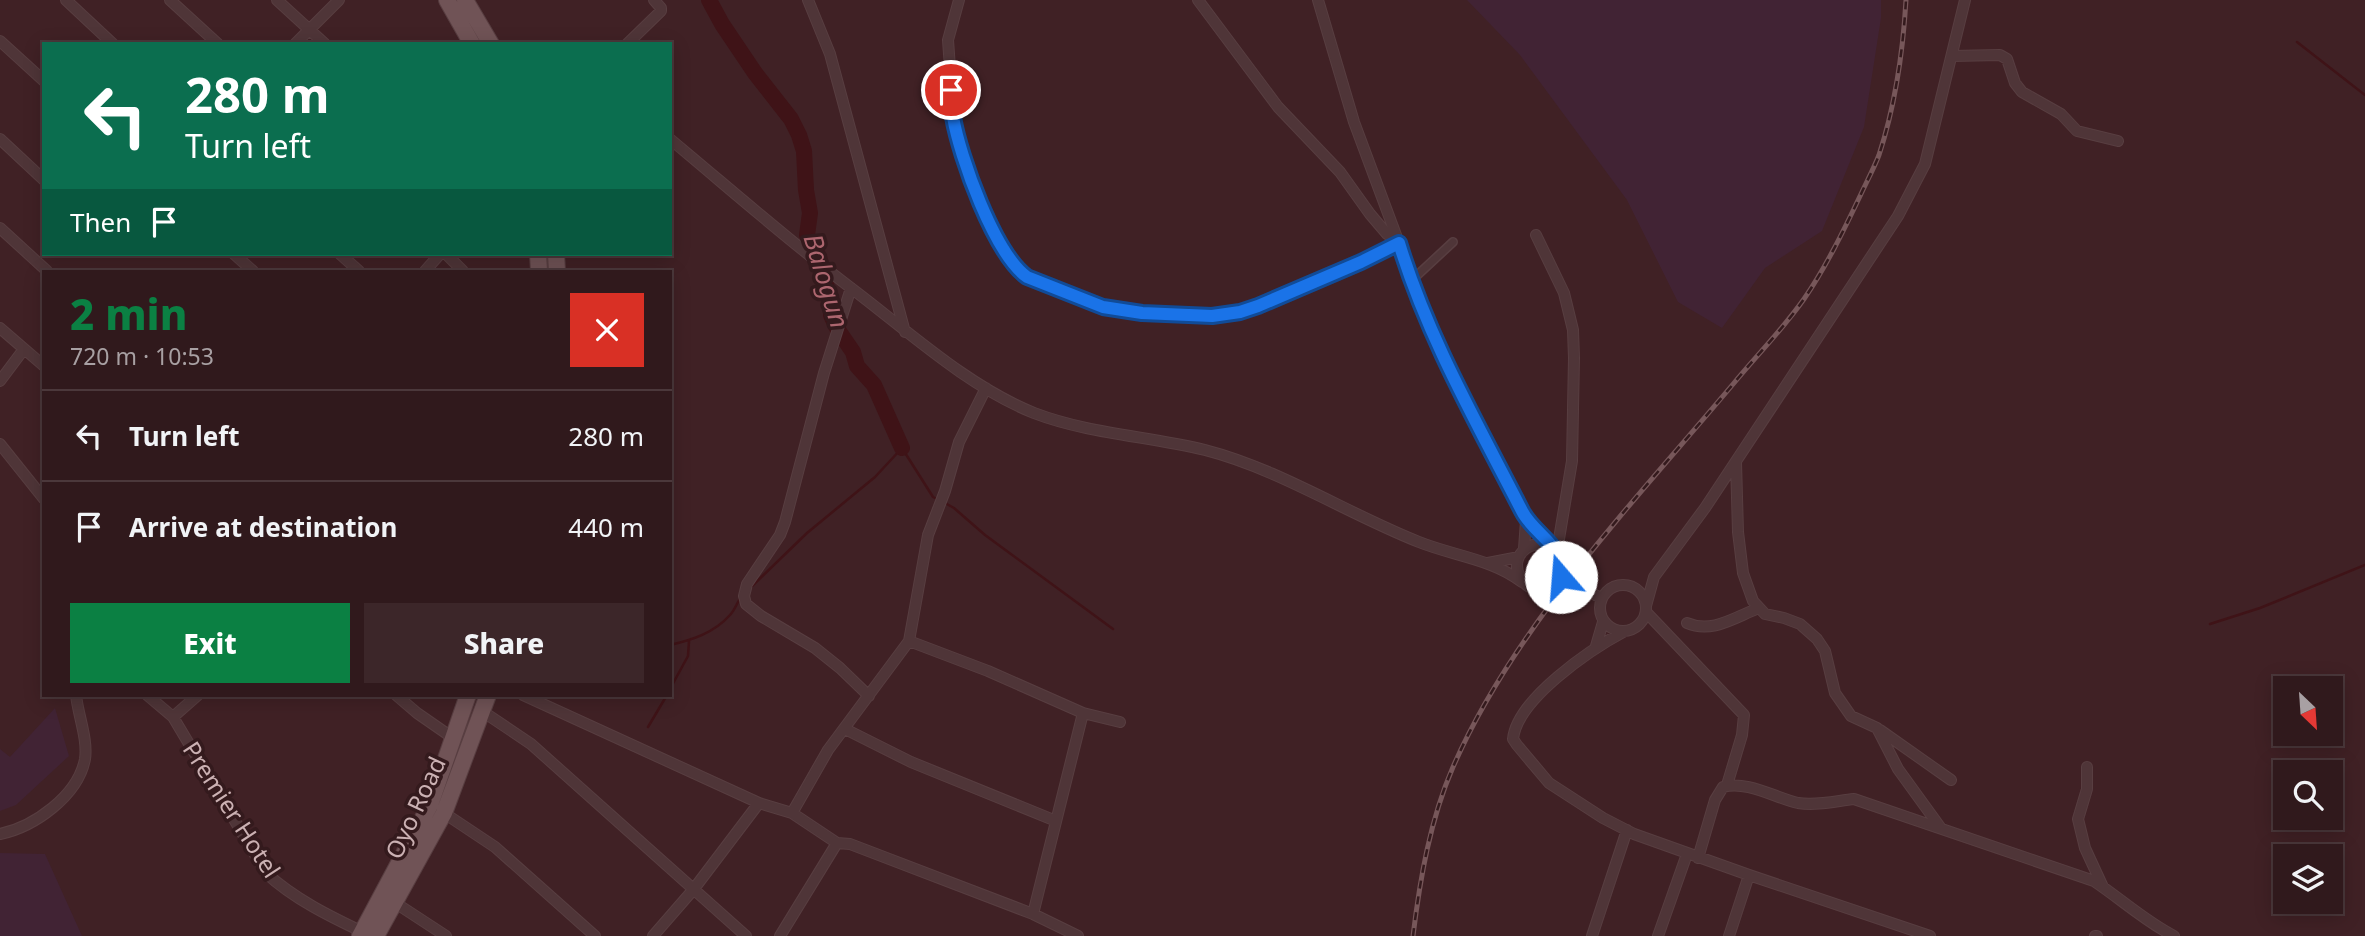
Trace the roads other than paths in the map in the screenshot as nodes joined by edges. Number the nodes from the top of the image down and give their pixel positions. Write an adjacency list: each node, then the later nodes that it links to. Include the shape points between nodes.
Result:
1 (66, 0): 15 (street)
2 (170, 0): 16 (street)
3 (277, 0): 13 (street)
4 (340, 0): 13 (street)
5 (447, 0): 19 (main road)
6 (465, 0): 20 (main road)
7 (654, 0): 21 (street, via 661,11)
8 (808, 0): 44 (street, via 830,54)
9 (958, 0): 31 (street, via 948,40 954,124 988,222 1006,255 1027,277 1103,307 1212,316 1258,306)
10 (1198, 0): 31 (street, via 1278,107)
11 (1318, 0): 31 (street, via 1354,122)
12 (1965, 0): 22 (street)
13 (310, 29): 17 (street); 18 (street)
14 (0, 41): 23 (street)
15 (111, 42)
16 (216, 42)
17 (297, 42)
18 (323, 42)
19 (471, 42)
20 (490, 42)
21 (628, 42)
22 (1952, 55): 26 (street, via 2000,55 2007,59 2022,92 2061,114 2077,131); 50 (street, via 1918,180)
23 (42, 79)
24 (0, 139): 27 (street)
25 (672, 141): 42 (street)
26 (2118, 141)
27 (42, 178)
28 (0, 228): 36 (street)
29 (1536, 235): 53 (street, via 1564,293 1573,330 1572,461)
30 (1453, 242): 41 (street)
31 (1399, 243): 41 (street)
32 (236, 256): 37 (street)
33 (342, 256): 38 (street)
34 (438, 256): 39 (street)
35 (448, 256): 40 (street)
36 (46, 270)
37 (252, 270)
38 (358, 270)
39 (426, 270)
40 (462, 270)
41 (1410, 281): 52 (street, via 1445,363)
42 (850, 288): 44 (street); 68 (street, via 785,522 745,591 747,604 761,616 815,648)
43 (0, 328): 45 (street)
44 (905, 332): 48 (street)
45 (24, 349): 46 (street); 47 (street)
46 (42, 364)
47 (0, 381)
48 (986, 388): 55 (street, via 1059,421 1206,450 1257,467 1381,527); 66 (street, via 959,442 928,535)
49 (0, 443): 51 (street)
50 (1736, 461): 57 (street); 61 (street, via 1743,572)
51 (42, 496)
52 (1526, 519): 53 (street); 54 (street)
53 (1554, 548): 54 (street, via 1541,543); 56 (street, via 1563,568)
54 (1521, 553): 55 (street); 58 (street, via 1518,574)
55 (1487, 563): 58 (street)
56 (1561, 577): 58 (street, via 1548,589 1538,590); 60 (street)
57 (1654, 577): 59 (street); 62 (street)
58 (1522, 582)
59 (1632, 587): 60 (street, via 1614,586); 62 (street, via 1642,595)
60 (1601, 598): 63 (street)
61 (1759, 607): 64 (street, via 1716,626 1701,629); 80 (street, via 1765,614 1800,624 1817,639 1825,651 1835,693 1851,716)
62 (1646, 609): 65 (street, via 1641,623); 85 (street, via 1744,715)
63 (1603, 622): 65 (street); 67 (street)
64 (1687, 623)
65 (1625, 631): 67 (street)
66 (909, 641): 68 (street); 77 (street)
67 (1596, 646): 91 (street, via 1537,698 1518,721 1513,739 1549,783)
68 (869, 696): 81 (street)
69 (76, 697): 92 (street, via 85,743 77,780 47,813)
70 (149, 697): 78 (street, Premier Hotel)
71 (196, 697): 78 (street)
72 (399, 697): 82 (street)
73 (467, 697): 82 (main road, Oyo Road)
74 (487, 697): 76 (main road, Oyo Road)
75 (527, 697): 86 (street)
76 (482, 711): 87 (main road, Oyo Road); 98 (street, via 531,744)
77 (1083, 713): 79 (street); 89 (street)
78 (173, 717): 101 (street, Premier Hotel, via 267,873 279,886)
79 (1120, 722)
80 (1877, 728): 84 (street); 90 (street, via 1898,769)
81 (845, 729): 88 (street); 89 (street, via 911,762)
82 (453, 738): 101 (main road, Oyo Road, via 430,805)
83 (2087, 767): 97 (street, via 2087,789 2077,819)
84 (1951, 780)
85 (1727, 785): 90 (street, via 1798,803 1854,799); 95 (street, via 1716,800)
86 (759, 803): 88 (street); 98 (street)
87 (444, 813): 99 (main road, Oyo Road); 104 (street, via 495,847)
88 (792, 813): 93 (street)
89 (1056, 821): 100 (street)
90 (1941, 828): 97 (street)
91 (1627, 830): 94 (street); 109 (street)
92 (0, 834)
93 (837, 844): 100 (street, via 850,844); 107 (street)
94 (1687, 853): 95 (street); 110 (street)
95 (1698, 858): 96 (street)
96 (1749, 875): 102 (street); 111 (street)
97 (2103, 887): 112 (street)
98 (693, 890): 105 (street); 106 (street)
99 (394, 902): 101 (main road, Oyo Road); 103 (street)
100 (1032, 914): 108 (street)
101 (368, 935)
102 (1922, 935)
103 (446, 936)
104 (595, 936)
105 (653, 936)
106 (746, 936)
107 (780, 936)
108 (1078, 936)
109 (1592, 936)
110 (1658, 936)
111 (1729, 936)
112 (2174, 936)

